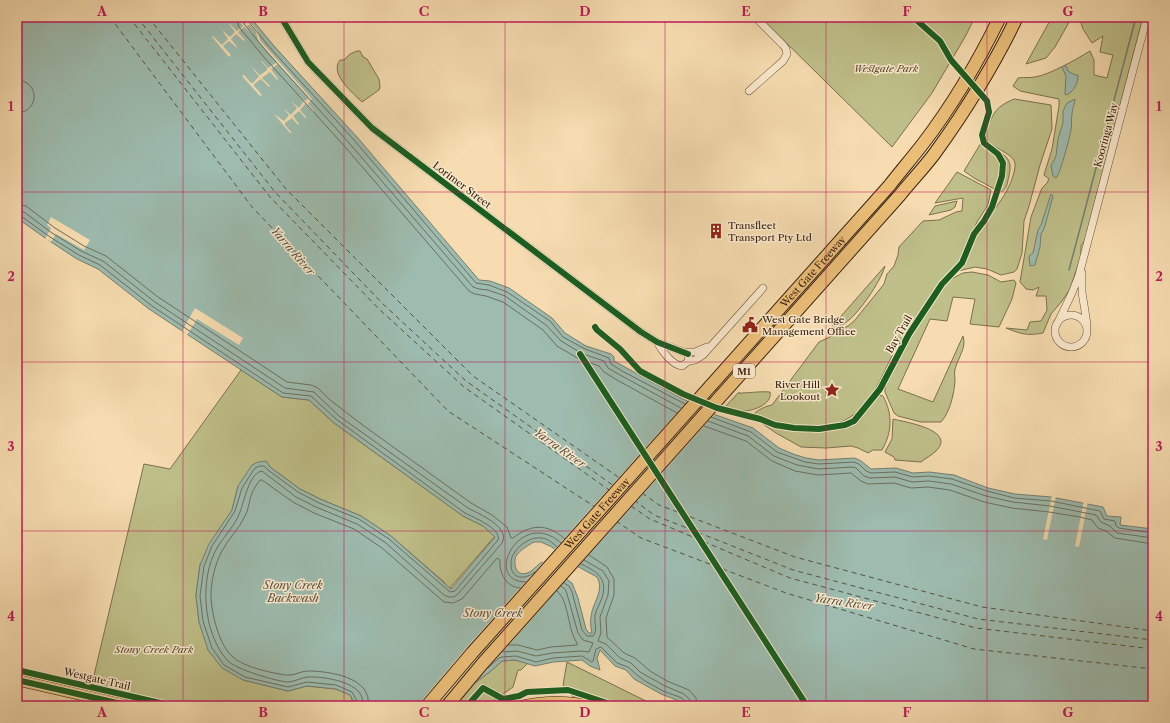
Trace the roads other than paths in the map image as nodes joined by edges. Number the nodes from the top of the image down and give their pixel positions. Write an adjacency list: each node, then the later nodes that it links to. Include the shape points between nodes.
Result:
1 (281, 17): 11 (street, Lorimer Street, via 308,62 372,128)
2 (755, 17): 6 (street, via 783,45 787,54 783,61)
3 (1000, 17): 17 (highway, West Gate Freeway / M1, via 956,96 889,186)
4 (1017, 17): 18 (highway, West Gate Freeway / M1, via 968,105 934,154 900,196)
5 (1147, 17): 7 (street, Kooringa Way)
6 (749, 91)
7 (1084, 257): 9 (street, Kooringa Way, via 1072,293); 10 (street, Kooringa Way, via 1082,287)
8 (763, 288): 12 (street)
9 (1057, 324): 10 (street, via 1064,316 1074,315 1083,320); 10 (street, via 1056,337 1067,346 1082,343)
10 (1088, 329)
11 (656, 342): 13 (street, Lorimer Street); 14 (street, Lorimer Street, via 676,364 682,366)
12 (711, 345): 13 (street, via 697,352); 14 (street, via 700,358)
13 (685, 352): 14 (street)
14 (689, 361)
15 (17, 680): 16 (main road)
16 (130, 706)
17 (427, 706)
18 (447, 706)
19 (522, 706): 20 (main road, via 551,702)
20 (590, 706)

